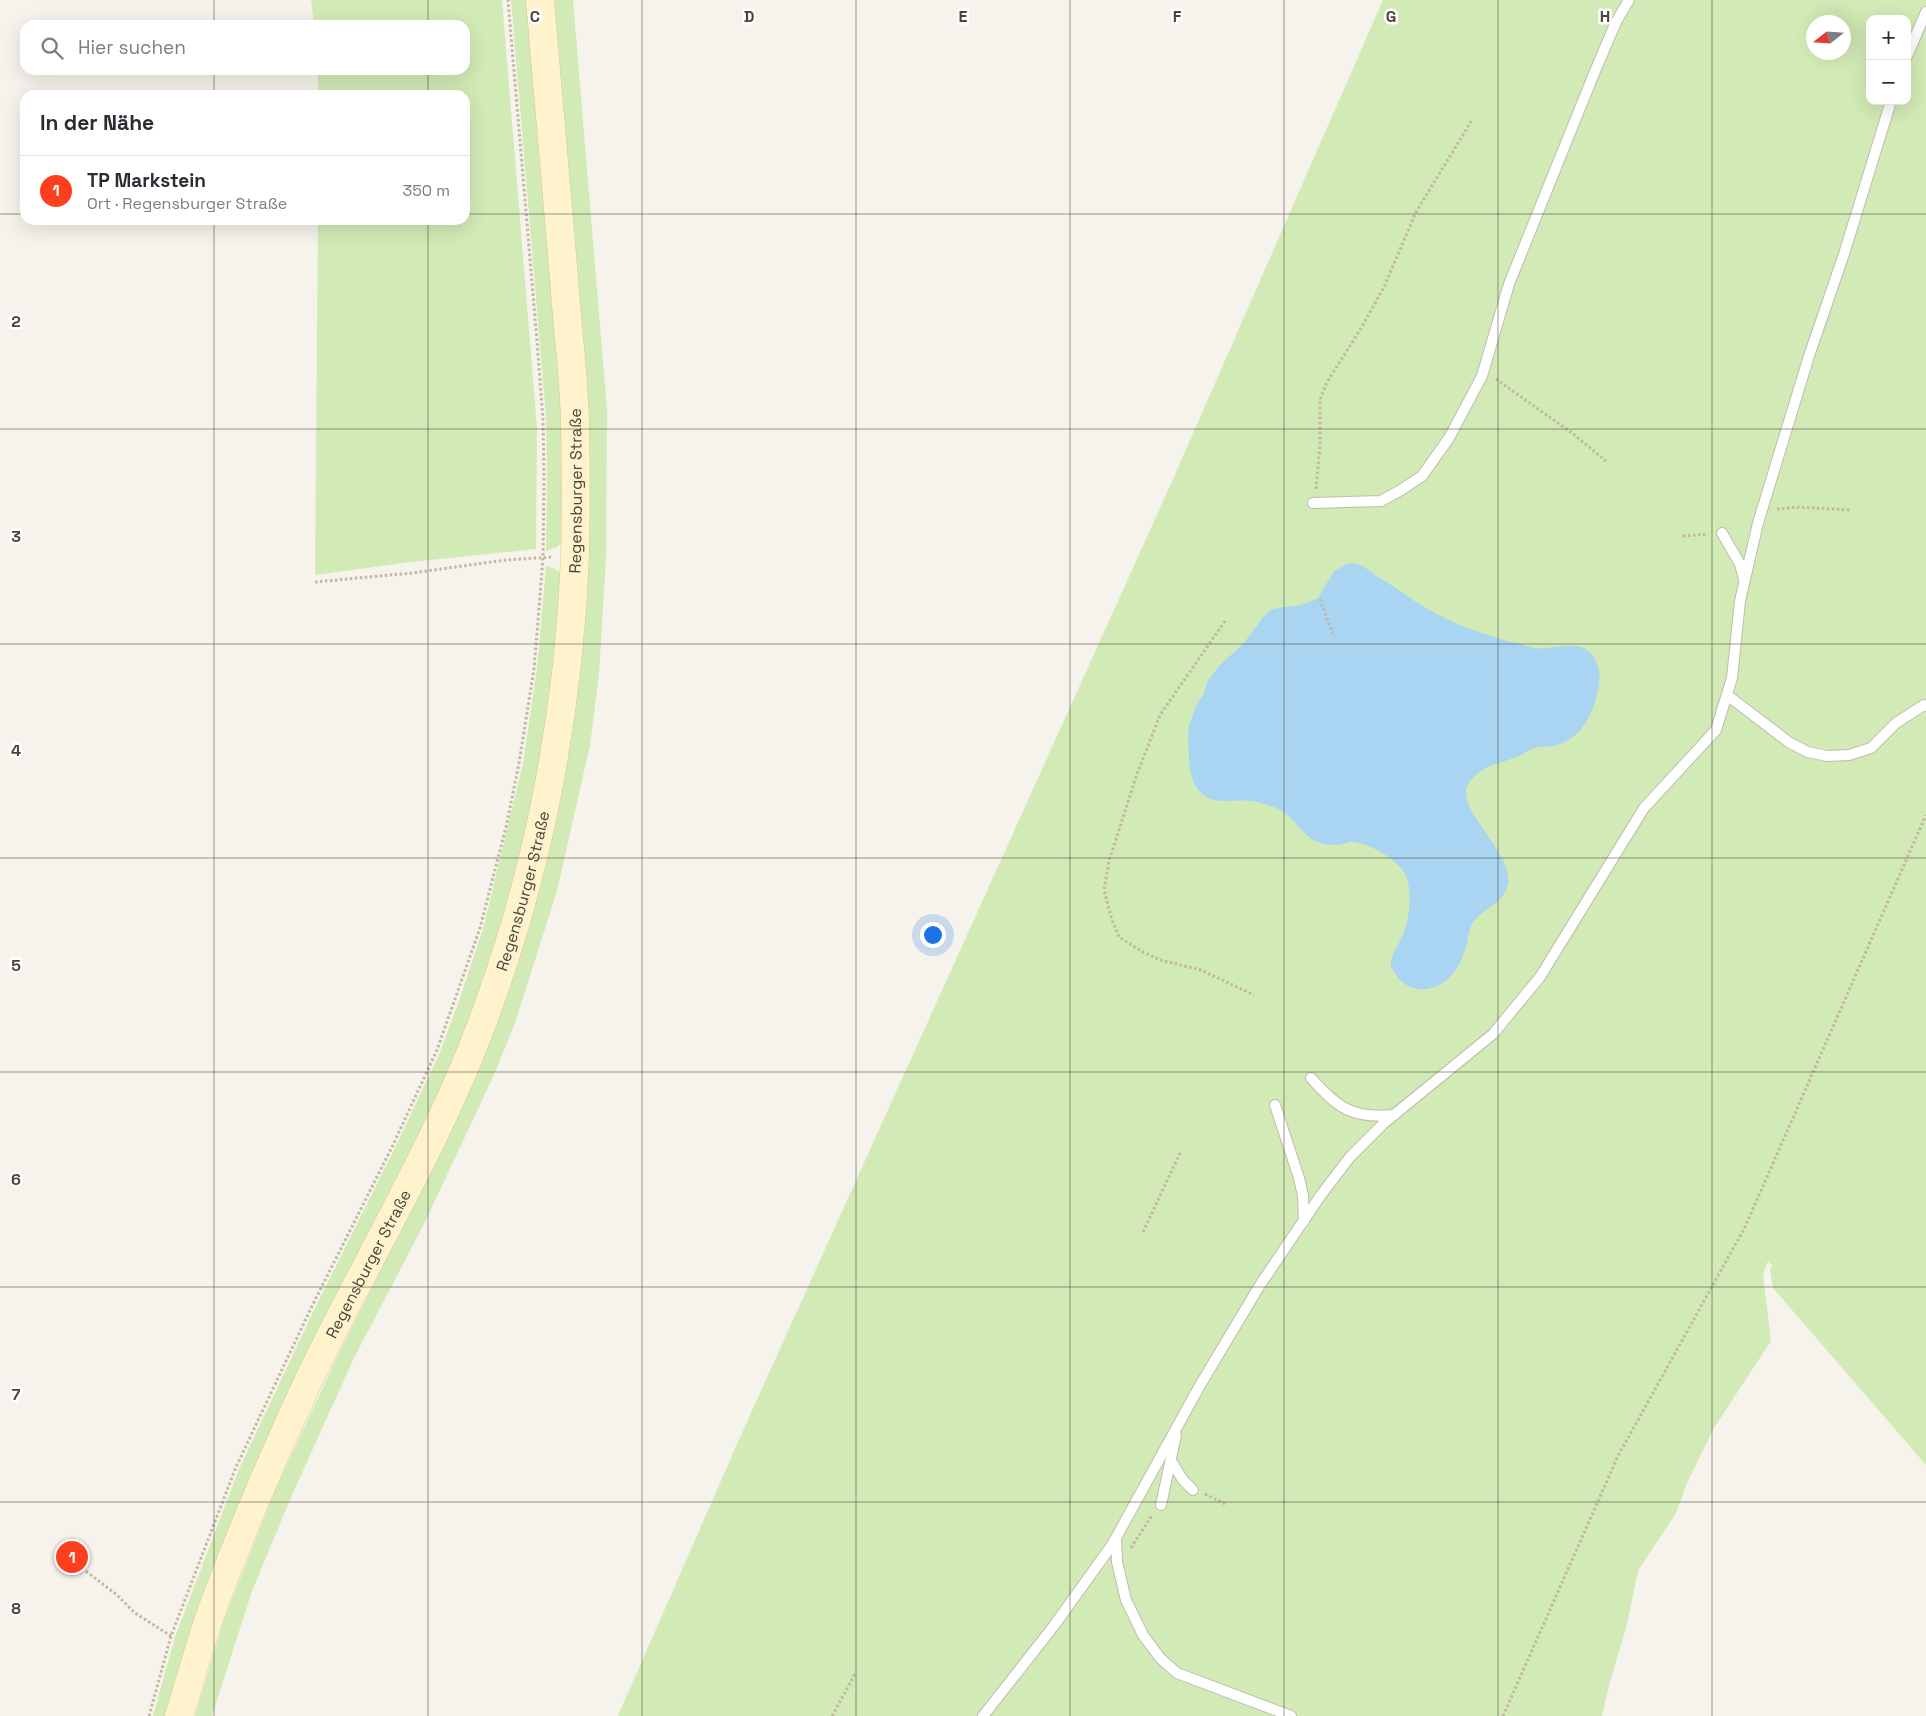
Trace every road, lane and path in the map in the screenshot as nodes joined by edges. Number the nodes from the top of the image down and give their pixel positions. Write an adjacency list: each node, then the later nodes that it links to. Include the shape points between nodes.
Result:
1 (508, 0): 34 (path, via 538,351 544,477 539,610 518,772 480,928 437,1050 236,1467)
2 (540, 0): 37 (street, Regensburger Straße, via 575,416 575,558 565,672 539,826 508,946 488,1008 442,1118 306,1386 264,1480 209,1618)
3 (1629, 0): 8 (lane, via 1616,22 1509,284)
4 (1926, 12): 5 (lane)
5 (1911, 47)
6 (1890, 105): 13 (lane, via 1778,454)
7 (1472, 120): 10 (path, via 1416,212 1384,287 1327,382 1320,400 1319,473)
8 (1483, 372): 9 (path, via 1572,433); 10 (lane, via 1449,438 1422,476 1381,501)
9 (1606, 461)
10 (1313, 503)
11 (1722, 533): 13 (lane, via 1740,564)
12 (535, 558): 14 (path)
13 (1745, 580): 18 (lane)
14 (316, 582)
15 (1320, 599): 17 (path)
16 (1225, 621): 21 (path, via 1160,716 1109,861 1104,890 1120,936 1141,951 1160,960 1201,970)
17 (1334, 637)
18 (1727, 695): 19 (lane, via 1790,743 1826,756 1849,755 1871,748 1896,723); 24 (lane, via 1716,730 1644,808 1540,977 1493,1034)
19 (1926, 706)
20 (1926, 815): 41 (path, via 1745,1227 1618,1456)
21 (1254, 995)
22 (1311, 1078): 24 (lane, via 1341,1107 1374,1117)
23 (1275, 1105): 26 (lane, via 1299,1178)
24 (1394, 1115): 26 (lane, via 1350,1157)
25 (1181, 1151): 27 (path)
26 (1304, 1220): 28 (lane, via 1260,1285)
27 (1143, 1232)
28 (1178, 1425): 29 (lane); 32 (lane)
29 (1171, 1461): 30 (lane); 31 (lane)
30 (1193, 1490)
31 (1160, 1505)
32 (1116, 1537): 39 (lane, via 1053,1627); 40 (lane, via 1117,1562 1126,1600 1143,1635 1160,1658 1177,1673)
33 (72, 1557): 34 (path, via 135,1613)
34 (171, 1636): 36 (path)
35 (855, 1674): 38 (path)
36 (149, 1716)
37 (179, 1716)
38 (832, 1716)
39 (984, 1716)
40 (1291, 1716)
41 (1503, 1716)

